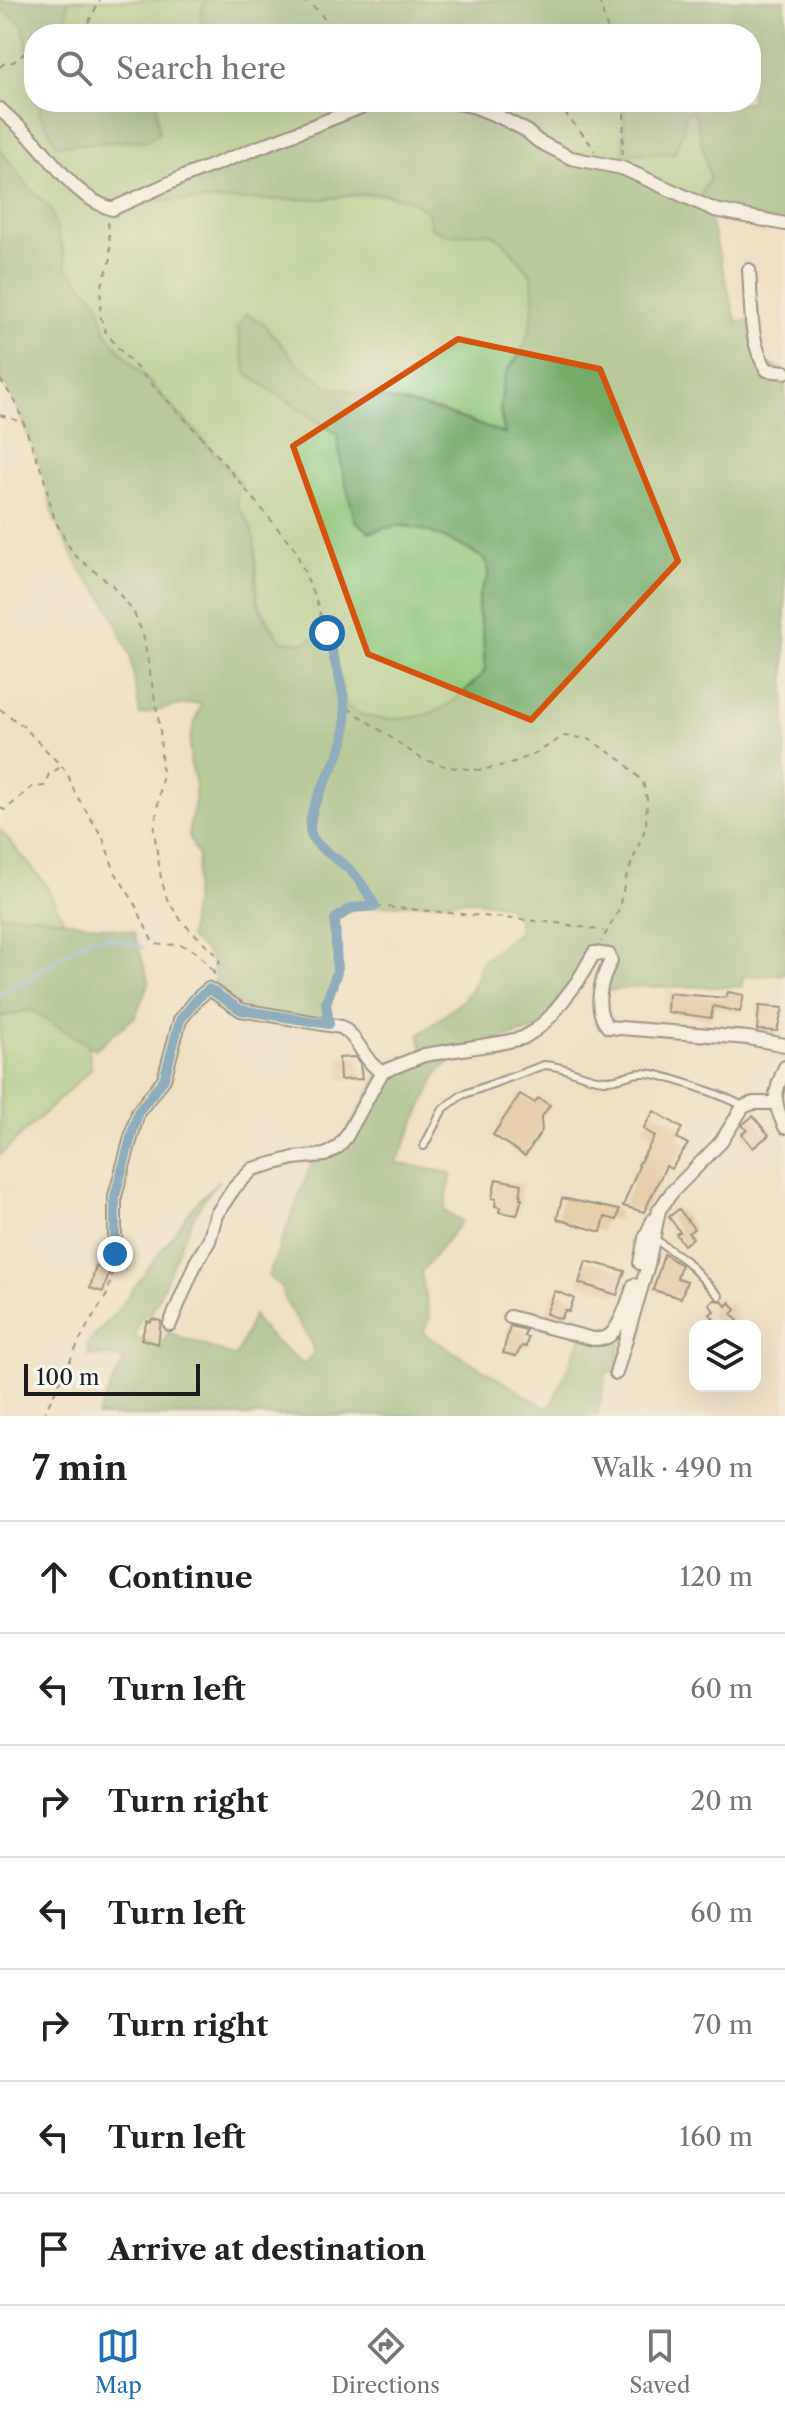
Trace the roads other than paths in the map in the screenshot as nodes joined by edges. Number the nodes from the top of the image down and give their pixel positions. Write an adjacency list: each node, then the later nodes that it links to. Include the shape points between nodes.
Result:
1 (0, 109): 2 (street, via 76,190 112,209)
2 (349, 112)
3 (484, 112): 4 (street, via 571,158 622,168 715,210)
4 (785, 224)
5 (749, 270): 6 (street, via 759,358 767,370)
6 (785, 372)
7 (785, 1045): 9 (street, via 608,1027 600,1015 601,992 611,961 609,955 594,953 551,1016 523,1038 424,1055)
8 (785, 1067): 10 (street)
9 (382, 1072): 16 (street, via 352,1033 329,1024 241,1010 209,989 180,1020 164,1079 138,1112 115,1196); 19 (street, via 338,1147 325,1155 253,1169 234,1188 216,1215)
10 (774, 1103): 11 (street); 12 (street)
11 (743, 1107): 13 (lane, via 729,1098 641,1073 606,1080 544,1065 462,1095 443,1109); 14 (street, via 721,1142)
12 (785, 1127)
13 (424, 1146)
14 (659, 1210): 15 (street); 18 (street, via 645,1238 627,1306 607,1337 593,1339)
15 (655, 1239): 17 (lane, via 686,1261); 20 (street)
16 (115, 1254)
17 (719, 1296)
18 (510, 1317)
19 (170, 1324)
20 (616, 1373)

